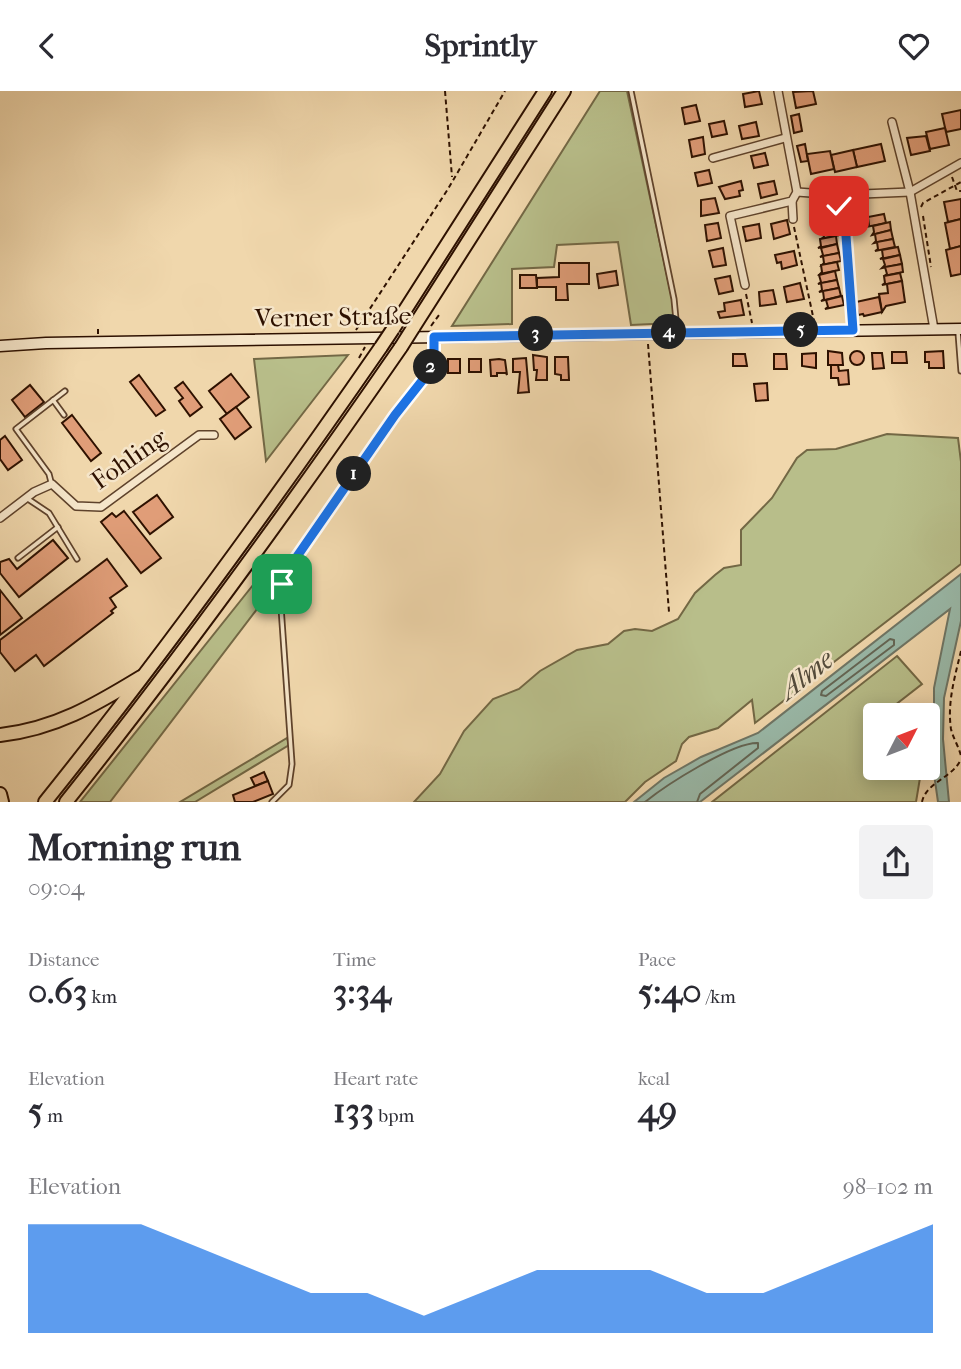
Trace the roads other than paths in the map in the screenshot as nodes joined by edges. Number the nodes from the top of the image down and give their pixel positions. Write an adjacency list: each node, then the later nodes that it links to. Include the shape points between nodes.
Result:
1 (545, 91): 30 (highway, bridge, via 381,347)
2 (565, 91): 35 (highway, bridge, via 401,347 237,580)
3 (631, 91): 17 (lane)
4 (778, 91): 6 (street)
5 (892, 121): 10 (street)
6 (785, 138): 7 (street); 9 (street)
7 (713, 158)
8 (961, 163): 10 (street)
9 (797, 192): 10 (street); 11 (street)
10 (910, 192): 14 (street)
11 (792, 201): 12 (street); 13 (street, via 730,216)
12 (793, 219)
13 (745, 285)
14 (934, 329): 15 (main road, Verner Straße); 17 (main road, Verner Straße)
15 (959, 329): 19 (lane)
16 (432, 332): 17 (main road, Verner Straße); 18 (main road, Verner Straße, via 355,338); 36 (lane, via 434,358 429,372 284,577 280,593 292,764 289,785)
17 (677, 332)
18 (0, 346)
19 (961, 371)
20 (65, 391): 21 (lane)
21 (53, 400): 22 (lane); 24 (lane, via 16,429)
22 (64, 415)
23 (214, 435): 24 (street, Fohling, via 199,435 101,507 76,506)
24 (52, 484): 25 (street, Fohling)
25 (26, 498): 26 (street, Fohling); 27 (lane, via 43,507)
26 (0, 518)
27 (58, 527): 28 (lane); 29 (lane)
28 (18, 558)
29 (77, 559)
30 (147, 673): 31 (highway, via 66,720); 34 (highway)
31 (0, 735)
32 (0, 794): 33 (highway)
33 (2, 802)
34 (45, 802)
35 (66, 802)
36 (272, 802)

